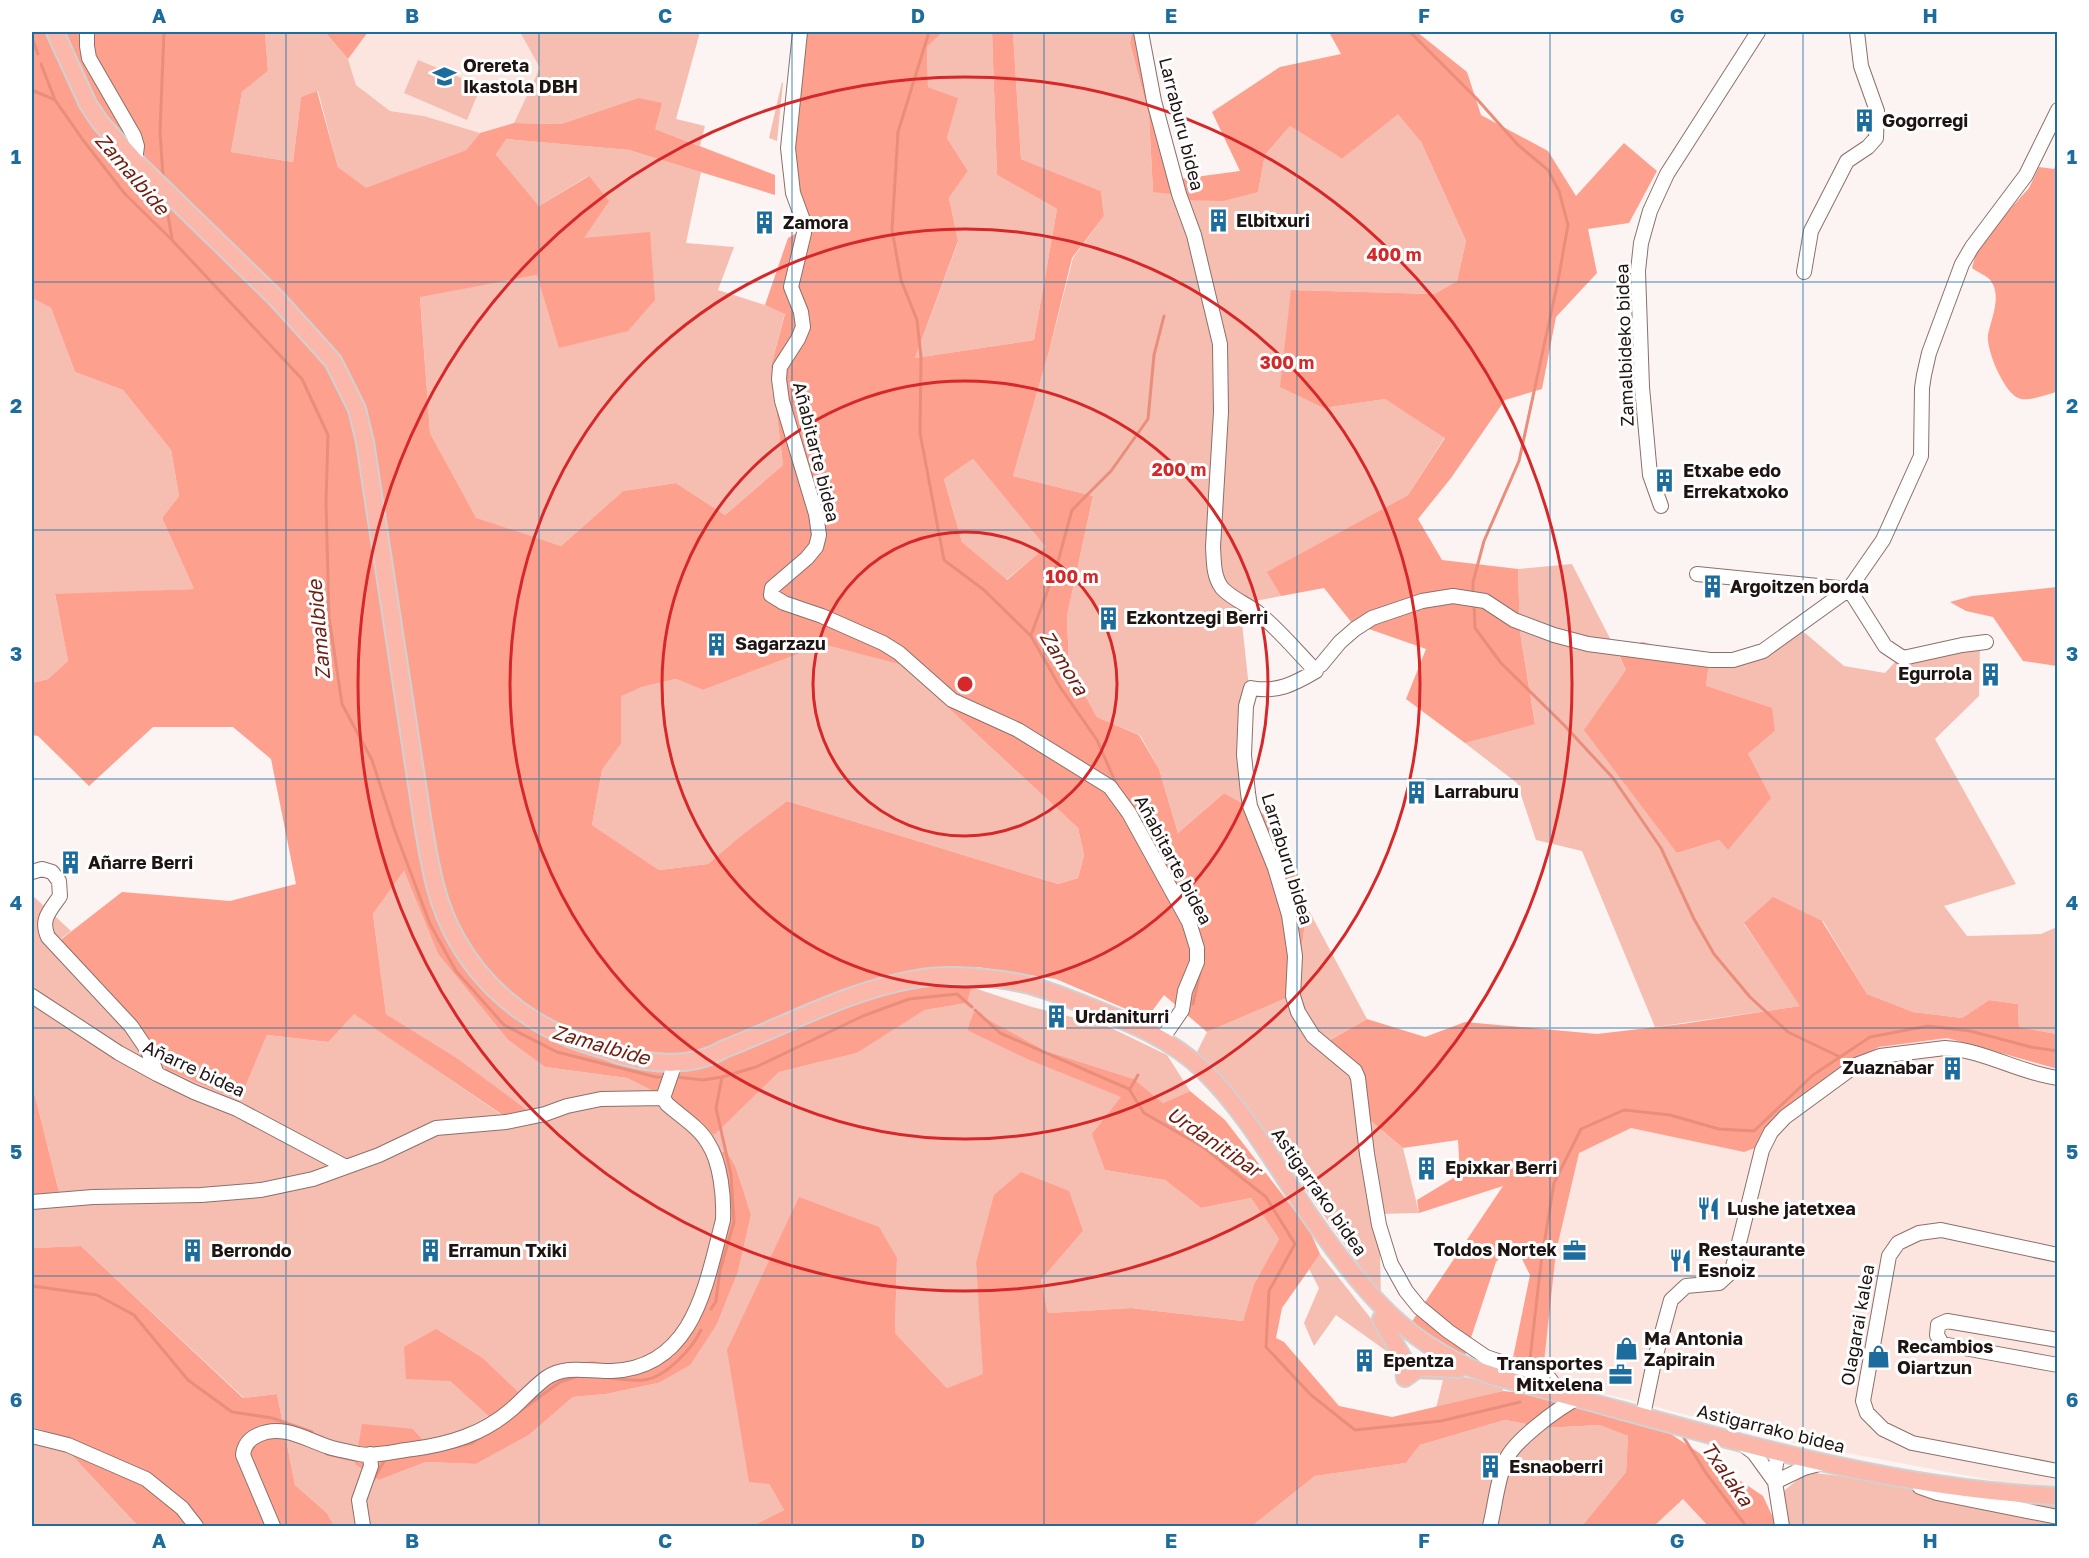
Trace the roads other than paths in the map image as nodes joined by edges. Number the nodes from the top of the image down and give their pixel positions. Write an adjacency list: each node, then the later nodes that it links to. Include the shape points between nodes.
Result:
1 (55, 32): 8 (main road, via 88,104)
2 (87, 32): 8 (street, via 89,58 134,136)
3 (800, 32): 17 (street, Añabitarte bidea, via 788,148 793,194 804,223 791,287 803,327 780,367 779,379 819,535 816,547 772,588 771,595 882,643 952,699 1018,730 1110,787 1129,813 1189,922 1197,948 1197,962 1182,1010)
4 (1141, 32): 34 (street, Larraburu bidea, via 1154,101 1194,235 1220,344 1221,412 1213,547 1217,578 1229,594 1258,613 1316,671 1281,689 1251,688 1246,706 1244,755 1248,793 1289,915 1295,956 1293,996 1313,1036 1349,1065 1358,1078 1366,1154 1379,1225 1391,1264 1419,1307)
5 (1758, 32): 10 (street, Zamalbideko bidea, via 1667,174 1641,243 1638,272 1642,387 1650,475)
6 (1857, 32): 9 (street, via 1861,66 1877,111 1876,138 1846,161 1811,231)
7 (2058, 110): 12 (street, via 2026,175 1962,264 1924,375 1922,456 1883,540)
8 (135, 160): 19 (main road, via 313,336 350,392 365,442 430,866 436,892 457,941 480,974 516,1008 568,1039)
9 (1804, 272)
10 (1661, 506)
11 (1697, 574): 12 (street)
12 (1849, 589): 13 (street, via 1885,646 1903,658); 14 (street, via 1763,651 1733,660 1588,644 1514,620 1485,602 1453,596 1422,601 1372,618 1355,628)
13 (1986, 642)
14 (1321, 664)
15 (32, 872): 22 (street, via 52,872 59,881 60,896 44,927 48,937 131,1026 148,1051)
16 (32, 996): 22 (street, Añarre bidea)
17 (1162, 1039): 18 (main road, Astigarrako bidea, via 1096,1009 1026,984 940,977 919,978 860,993); 28 (main road, Astigarrako bidea, via 1202,1069 1226,1095)
18 (717, 1049): 20 (main road); 21 (main road, Astigarrako bidea, via 713,1056)
19 (610, 1051): 20 (main road); 21 (main road, Astigarrako bidea)
20 (658, 1054): 21 (main road, via 670,1059)
21 (672, 1069): 24 (street)
22 (157, 1074): 25 (street, Añarre bidea, via 237,1109)
23 (2058, 1078): 36 (street, via 1955,1048 1880,1056 1856,1065 1785,1117 1762,1150 1734,1266 1725,1280 1714,1285 1693,1285 1680,1290 1668,1306)
24 (664, 1094): 25 (street, via 601,1099 506,1122 436,1128); 40 (street, via 708,1142 718,1171 723,1206 723,1220 698,1308 674,1346 645,1366 610,1371 570,1369 547,1377 486,1429 456,1441)
25 (346, 1167): 26 (street, via 261,1190)
26 (32, 1202)
27 (2058, 1255): 42 (street, Olagarai kalea, via 1941,1230 1918,1233 1898,1243 1888,1257 1863,1401 1867,1413 1883,1429 1912,1443)
28 (1353, 1274): 29 (main road, Astigarrako bidea); 31 (main road, Astigarrako bidea)
29 (1381, 1319): 31 (main road, Astigarrako bidea); 32 (main road, via 1403,1358 1405,1378 1420,1367)
30 (2058, 1340): 33 (street, via 1947,1321 1938,1325 1937,1335 1942,1344)
31 (1416, 1348): 32 (main road, Astigarrako bidea, via 1442,1364)
32 (1457, 1365): 34 (main road, Astigarrako bidea, via 1479,1372)
33 (2058, 1365)
34 (1498, 1370): 35 (main road, Astigarrako bidea); 35 (street, Larraburu bidea, via 1549,1378)
35 (1569, 1396): 36 (main road, Astigarrako bidea); 50 (street, via 1505,1461)
36 (1643, 1415): 38 (main road, Astigarrako bidea)
37 (32, 1436): 47 (street, via 68,1445 146,1479 182,1509)
38 (1738, 1441): 39 (main road, Astigarrako bidea); 44 (street, via 1754,1453)
39 (1778, 1452): 41 (main road, Astigarrako bidea); 44 (street)
40 (370, 1455): 48 (street, via 332,1448 290,1432 276,1430 255,1437 244,1448 243,1455); 49 (street, via 371,1466 359,1500)
41 (1825, 1463): 43 (main road, Astigarrako bidea); 44 (street)
42 (2058, 1471)
43 (1920, 1481): 45 (main road, Astigarrako bidea); 46 (street, via 1920,1487 1937,1494)
44 (1775, 1482): 51 (street)
45 (2058, 1497)
46 (2058, 1517)
47 (196, 1527)
48 (273, 1527)
49 (363, 1527)
50 (1490, 1527)
51 (1782, 1527)

